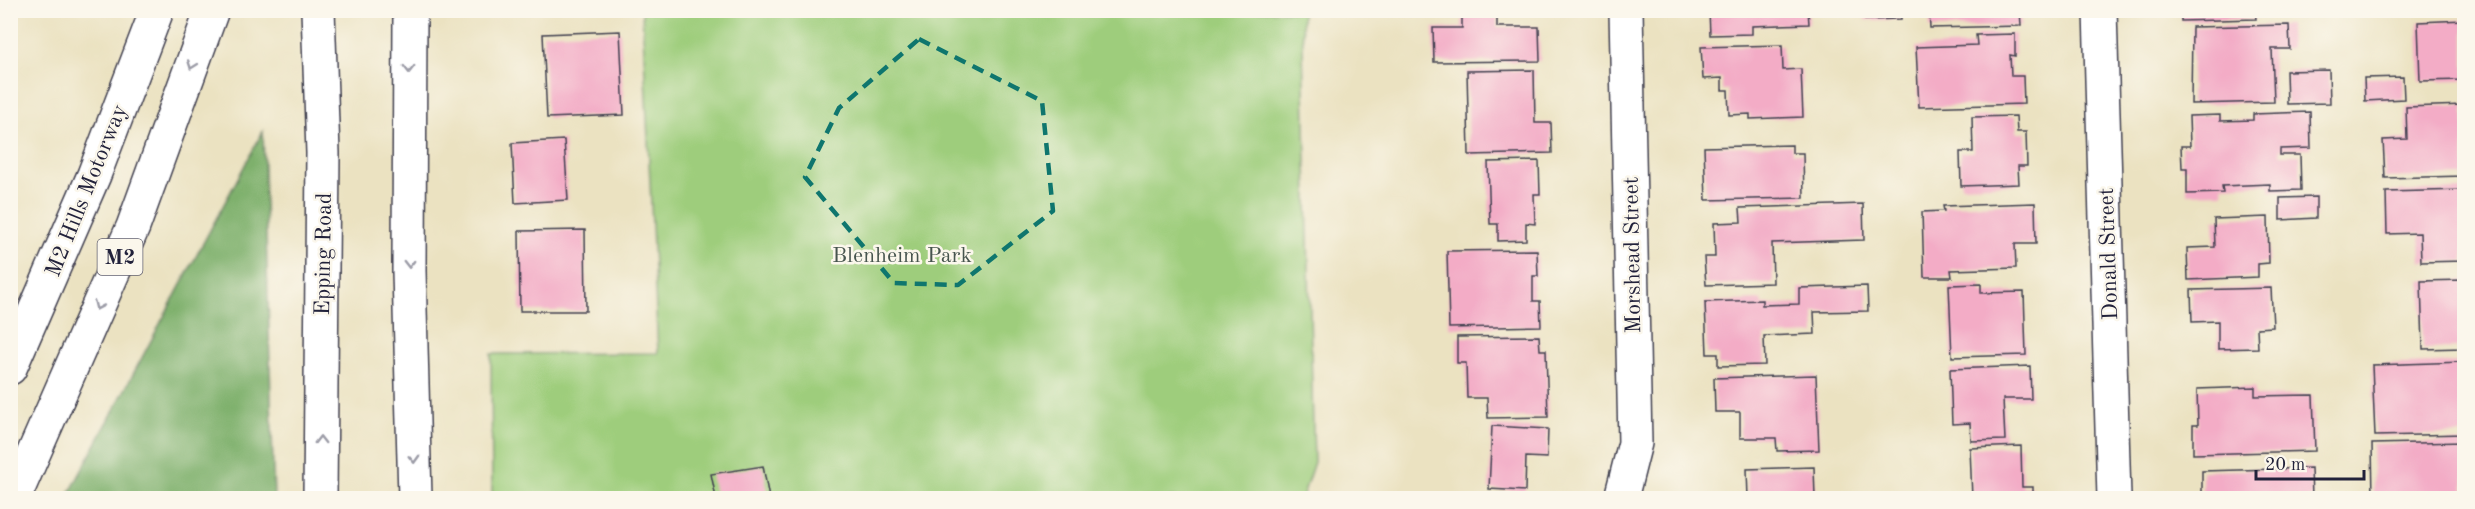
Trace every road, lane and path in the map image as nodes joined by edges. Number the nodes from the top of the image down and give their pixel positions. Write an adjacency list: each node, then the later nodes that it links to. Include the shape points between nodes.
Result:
1 (157, 10): 9 (main road, M2 Hills Motorway / M2, via 94,175)
2 (212, 10): 10 (main road, M2, one-way to 10, via 133,227)
3 (318, 10): 8 (main road, Epping Road)
4 (337, 10): 8 (main road)
5 (410, 10): 12 (main road, one-way to 12, via 409,271)
6 (1626, 10): 13 (main road, Morshead Street, via 1635,443)
7 (2100, 10): 14 (main road, Donald Street)
8 (323, 153): 11 (main road, Epping Road, one-way to 8)
9 (10, 368)
10 (14, 498)
11 (320, 498)
12 (416, 498)
13 (1621, 498)
14 (2114, 498)

